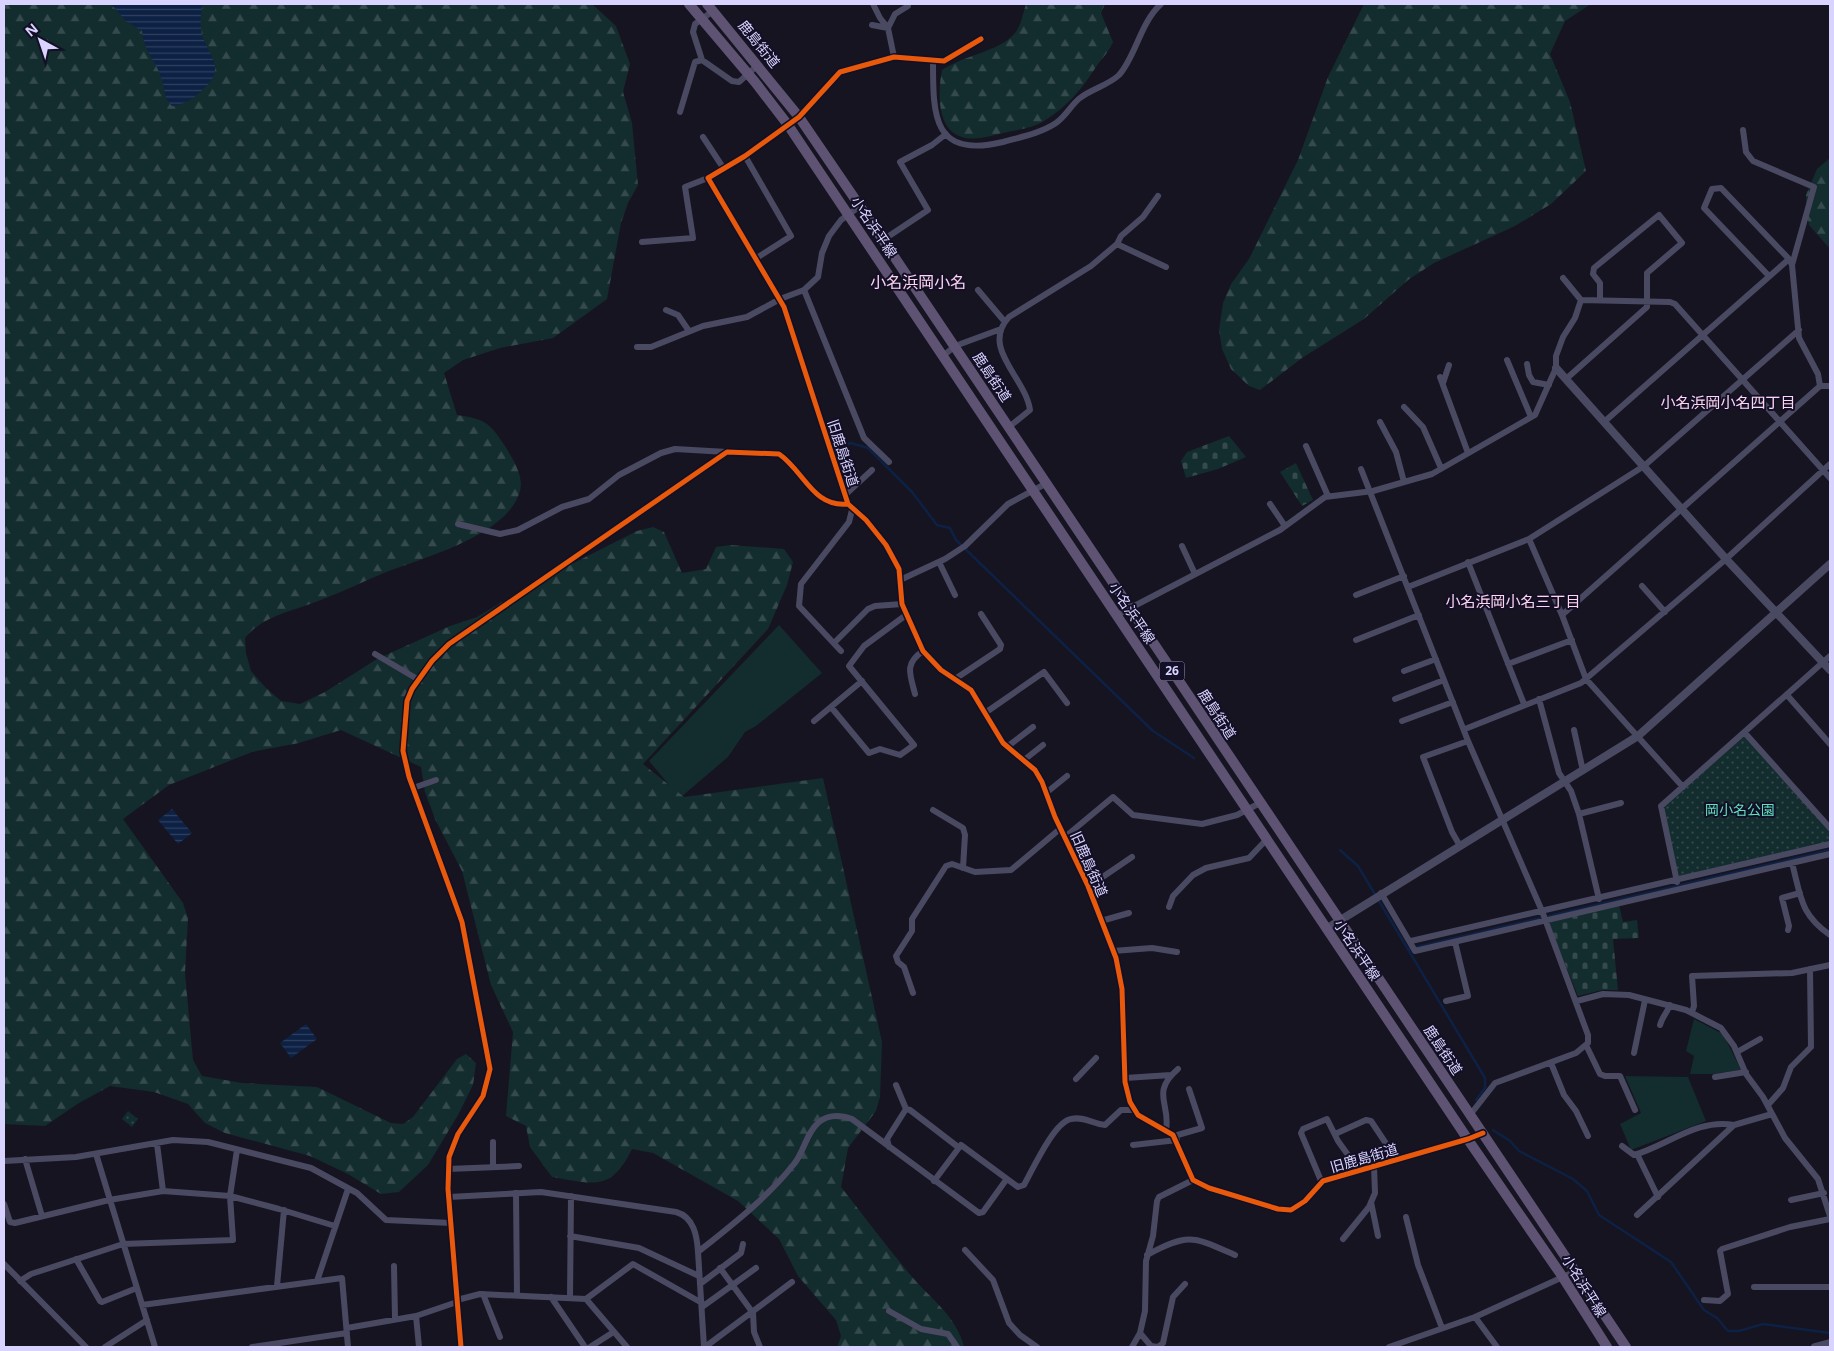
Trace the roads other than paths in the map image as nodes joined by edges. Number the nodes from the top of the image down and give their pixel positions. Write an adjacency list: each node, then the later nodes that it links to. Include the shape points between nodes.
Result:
1 (689, 4): 6 (main road, 小名浜平線 / 26)
2 (873, 4): 8 (street)
3 (908, 4): 8 (street, via 895,14)
4 (1162, 4): 19 (street, via 1146,23 1120,74 1076,101 1055,124 990,145 958,145)
5 (710, 7): 6 (street); 13 (main road, 鹿島街道 / 26)
6 (702, 19): 11 (street, via 695,24 693,32); 14 (main road, 小名浜平線 / 26)
7 (872, 25): 8 (street)
8 (888, 28): 10 (street)
9 (981, 39): 12 (street, via 944,61)
10 (894, 57): 12 (street); 16 (street, via 840,72)
11 (702, 60): 14 (street, via 732,81 739,82); 15 (street, via 695,62)
12 (933, 62): 19 (street, via 935,116)
13 (758, 65): 14 (street); 16 (main road, 鹿島街道 / 26)
14 (749, 74): 17 (main road, 小名浜平線 / 26)
15 (680, 112)
16 (798, 117): 17 (street); 25 (main road, 鹿島街道 / 26)
17 (788, 125): 21 (street); 26 (main road, 小名浜平線 / 26)
18 (1742, 130): 31 (street, via 1746,152 1753,161 1814,187)
19 (946, 134): 27 (street, via 900,162 928,210)
20 (703, 137): 22 (street)
21 (745, 156): 22 (street); 30 (street, via 791,236)
22 (724, 169): 23 (street)
23 (708, 178): 28 (street, via 685,187 693,238); 30 (street, 旧鹿島街道)
24 (1158, 196): 29 (street)
25 (860, 206): 26 (street); 27 (main road, 鹿島街道 / 26)
26 (848, 214): 35 (street, via 829,236 818,277); 48 (main road, 小名浜平線 / 26)
27 (884, 240): 46 (main road, 鹿島街道 / 26)
28 (642, 242)
29 (1117, 244): 32 (street); 42 (street, via 1091,266 1014,313)
30 (755, 259): 37 (street, 旧鹿島街道)
31 (1790, 262): 33 (street); 33 (street, via 1721,188 1712,189 1704,208); 43 (street)
32 (1166, 267)
33 (1769, 276): 45 (street)
34 (1563, 278): 38 (street)
35 (804, 290): 37 (street); 67 (street, via 864,438)
36 (978, 290): 42 (street)
37 (780, 298): 44 (street, via 747,317); 79 (street, 旧鹿島街道)
38 (1581, 300): 39 (street); 52 (street, via 1556,356)
39 (1600, 300): 40 (street); 40 (street, via 1600,283 1593,274 1594,268 1659,215 1682,243 1647,274)
40 (1647, 301): 45 (street, via 1675,304); 53 (street, via 1647,307)
41 (666, 310): 44 (street, via 678,315)
42 (1002, 326): 46 (street); 63 (street, via 999,348 1029,406 1028,413)
43 (1798, 330): 54 (street); 56 (street, via 1818,374)
44 (688, 331): 47 (street, via 651,347)
45 (1702, 335): 54 (street); 61 (street)
46 (955, 346): 48 (street); 63 (main road, 鹿島街道 / 26)
47 (637, 347)
48 (943, 356): 77 (main road, 小名浜平線 / 26)
49 (1507, 360): 59 (street)
50 (1527, 364): 55 (street, via 1528,375 1533,382)
51 (1449, 365): 66 (street, via 1441,380)
52 (1556, 368): 53 (street); 55 (street)
53 (1566, 379): 61 (street)
54 (1741, 380): 62 (street); 69 (street)
55 (1549, 385): 59 (street, via 1538,412)
56 (1820, 386): 57 (street); 62 (street)
57 (1830, 386)
58 (1404, 406): 70 (street, via 1423,427)
59 (1531, 417): 66 (street)
60 (1380, 422): 75 (street, via 1396,452)
61 (1604, 422): 69 (street)
62 (1780, 422): 73 (street); 83 (street)
63 (1010, 427): 76 (main road, 鹿島街道 / 26)
64 (1306, 446): 80 (street)
65 (727, 452): 82 (street, via 779,454 818,497); 84 (street, via 675,449 661,453 618,475 589,499 562,507 518,530 500,534); 122 (street, via 449,644)
66 (1468, 453): 70 (street)
67 (889, 462)
68 (1830, 464): 73 (street)
69 (1644, 466): 83 (street); 86 (street)
70 (1441, 468): 75 (street)
71 (872, 470): 79 (street)
72 (1362, 470): 78 (street)
73 (1824, 470): 74 (street); 88 (street)
74 (1830, 478)
75 (1404, 482): 78 (street)
76 (1047, 483): 77 (street); 100 (main road, 鹿島街道 / 26)
77 (1033, 490): 89 (street, via 1008,504 962,547); 105 (main road, 小名浜平線 / 26)
78 (1369, 491): 80 (street); 93 (street)
79 (845, 495): 82 (street, 旧鹿島街道)
80 (1328, 496): 85 (street)
81 (1270, 504): 85 (street)
82 (850, 507): 94 (street, 旧鹿島街道, via 866,520 886,545 899,569); 110 (street, via 849,522 801,584 799,606)
83 (1684, 509): 88 (street); 107 (street)
84 (458, 524)
85 (1285, 526): 92 (street)
86 (1529, 539): 90 (street); 107 (street)
87 (1182, 546): 92 (street)
88 (1726, 559): 101 (street); 102 (street)
89 (939, 562): 94 (street); 97 (street)
90 (1468, 562): 96 (street); 117 (street)
91 (1830, 564): 102 (street)
92 (1195, 574): 100 (street)
93 (1404, 576): 96 (street); 98 (street)
94 (900, 580): 99 (street, 旧鹿島街道)
95 (1642, 586): 101 (street)
96 (1408, 587): 106 (street)
97 (955, 595)
98 (1356, 595)
99 (902, 604): 104 (street, 旧鹿島街道); 110 (street, via 868,609)
100 (1130, 607): 105 (street); 153 (main road, 鹿島街道 / 26)
101 (1665, 612): 121 (street)
102 (1776, 613): 116 (street); 140 (street)
103 (981, 614): 120 (street, via 1001,645)
104 (906, 615): 112 (street, 旧鹿島街道); 124 (street, via 864,646 849,666)
105 (1117, 615): 155 (main road, 小名浜平線 / 26)
106 (1419, 615): 108 (street); 115 (street)
107 (1562, 615): 109 (street)
108 (1356, 640)
109 (1572, 640): 117 (street); 121 (street)
110 (834, 643): 111 (street)
111 (841, 651)
112 (923, 651): 120 (street, 旧鹿島街道); 125 (street, via 912,658 909,670)
113 (375, 654): 122 (street)
114 (1830, 656): 116 (street)
115 (1436, 659): 119 (street); 123 (street)
116 (1823, 662): 118 (street); 126 (street)
117 (1508, 664): 131 (street)
118 (1830, 670)
119 (1404, 671)
120 (955, 679): 133 (street, 旧鹿島街道, via 971,690)
121 (1586, 679): 128 (street); 140 (street)
122 (419, 680): 151 (street, via 407,701 403,735 406,765)
123 (1444, 680): 127 (street); 129 (street)
124 (862, 681): 132 (street); 132 (street, via 914,745 900,755 880,749 869,753)
125 (916, 694)
126 (1787, 695): 139 (street); 142 (street)
127 (1395, 699)
128 (1539, 699): 131 (street); 149 (street, via 1559,772)
129 (1453, 702): 135 (street); 137 (street)
130 (1067, 703): 133 (street, via 1044,672)
131 (1524, 704): 137 (street)
132 (830, 707): 134 (street)
133 (985, 713): 144 (street, 旧鹿島街道)
134 (814, 721)
135 (1402, 721)
136 (1033, 727): 144 (street)
137 (1464, 729): 141 (street)
138 (1574, 730): 146 (street)
139 (1745, 733): 150 (street); 160 (street)
140 (1638, 736): 146 (street); 150 (street)
141 (1468, 741): 158 (street); 164 (street, via 1423,758)
142 (1830, 744)
143 (1043, 745): 145 (street)
144 (1007, 747): 145 (street, 旧鹿島街道)
145 (1024, 760): 152 (street, 旧鹿島街道, via 1035,770)
146 (1583, 771): 149 (street)
147 (1067, 776): 152 (street)
148 (436, 780): 151 (street)
149 (1565, 782): 157 (street); 158 (street)
150 (1683, 787): 169 (street, via 1661,806)
151 (413, 788): 237 (street, via 462,922 490,1069 483,1096 458,1134)
152 (1046, 793): 159 (street, 旧鹿島街道)
153 (1260, 802): 155 (street); 177 (main road, 鹿島街道 / 26)
154 (1621, 803): 157 (street)
155 (1248, 809): 161 (street, via 1202,824 1133,815 1114,797); 162 (main road, 小名浜平線 / 26)
156 (933, 810): 168 (street, via 963,828)
157 (1579, 814): 173 (street)
158 (1502, 820): 164 (street); 176 (street)
159 (1060, 828): 161 (street, 旧鹿島街道); 168 (street, via 1012,870 975,872)
160 (1830, 828)
161 (1065, 836): 170 (street, 旧鹿島街道)
162 (1267, 839): 174 (street, via 1249,858 1206,868 1194,875 1173,896); 179 (main road, 小名浜平線 / 26)
163 (1830, 844): 169 (street)
164 (1460, 846): 172 (street)
165 (1830, 854): 167 (street)
166 (1132, 857): 170 (street)
167 (1792, 863): 169 (street); 171 (street)
168 (963, 868): 188 (street, via 952,864 946,866 913,918 912,931 896,956 904,967)
169 (1678, 884): 173 (street); 176 (street)
170 (1088, 888): 178 (street, 旧鹿島街道)
171 (1800, 893): 180 (street, via 1782,898); 181 (street, via 1806,913)
172 (1377, 896): 177 (street); 183 (street)
173 (1599, 899): 176 (street)
174 (1169, 907)
175 (1129, 913): 178 (street)
176 (1543, 916): 182 (street); 183 (street); 191 (street)
177 (1340, 919): 179 (street); 214 (main road, 鹿島街道 / 26)
178 (1101, 920): 184 (street, 旧鹿島街道)
179 (1326, 929): 221 (main road, 小名浜平線 / 26)
180 (1788, 930)
181 (1830, 935)
182 (1455, 942): 183 (street, via 1415,951); 190 (street, via 1468,996)
183 (1413, 944)
184 (1113, 952): 185 (street, via 1152,948); 205 (street, 旧鹿島街道, via 1122,988)
185 (1177, 952)
186 (1830, 965): 187 (street)
187 (1810, 969): 193 (street, via 1792,973 1692,976); 209 (street, via 1811,1047 1791,1067 1783,1088)
188 (913, 993)
189 (1645, 1000): 191 (street, via 1629,995 1604,994); 192 (street); 198 (street)
190 (1446, 1001)
191 (1577, 1001): 196 (street, via 1588,1035)
192 (1670, 1005): 193 (street); 194 (street)
193 (1692, 1012): 197 (street, via 1721,1028)
194 (1660, 1025)
195 (1760, 1039): 197 (street)
196 (1586, 1045): 200 (street); 212 (street, via 1600,1074 1620,1076)
197 (1737, 1052): 202 (street)
198 (1634, 1053)
199 (1096, 1058): 204 (street)
200 (1552, 1063): 214 (street, via 1495,1083); 219 (street, via 1564,1095)
201 (1178, 1069): 203 (street)
202 (1746, 1072): 206 (street); 209 (street)
203 (1171, 1075): 205 (street); 216 (street, via 1164,1090)
204 (1076, 1078)
205 (1125, 1078): 211 (street, 旧鹿島街道)
206 (1715, 1078)
207 (896, 1085): 210 (street)
208 (1189, 1089): 220 (street, via 1202,1128)
209 (1768, 1105): 213 (street)
210 (906, 1109): 225 (street, via 887,1139); 227 (street)
211 (1134, 1110): 216 (street); 239 (street, via 1121,1110 1105,1125 1085,1118 1059,1124 1024,1185 1018,1187)
212 (1635, 1110)
213 (1772, 1114): 215 (street); 246 (street, via 1785,1138 1818,1179)
214 (1470, 1115): 217 (main road, 鹿島街道 / 26)
215 (1734, 1125): 230 (street, via 1716,1123 1705,1126); 250 (street)
216 (1166, 1130): 220 (street)
217 (1483, 1133): 221 (street, 旧鹿島街道); 276 (main road, 鹿島街道 / 26)
218 (1335, 1134): 232 (street, via 1366,1120 1371,1121); 238 (street); 242 (street, via 1327,1119 1301,1132)
219 (1588, 1136)
220 (1175, 1138): 224 (street); 240 (street)
221 (1468, 1140): 232 (street, 旧鹿島街道); 278 (main road, 小名浜平線 / 26)
222 (493, 1142): 236 (street)
223 (157, 1144): 228 (street, via 183,1140 208,1142); 229 (street); 244 (street)
224 (1133, 1145)
225 (889, 1146): 241 (street); 268 (street, via 852,1119 841,1115 819,1122 795,1163 766,1195)
226 (1622, 1146): 230 (street, via 1631,1154)
227 (958, 1147): 239 (street, via 962,1145); 241 (street)
228 (237, 1150): 243 (street, via 311,1168); 247 (street)
229 (96, 1154): 231 (street); 251 (street)
230 (1637, 1154): 250 (street)
231 (25, 1159): 233 (street); 257 (street)
232 (1397, 1160): 235 (street, 旧鹿島街道)
233 (4, 1161)
234 (519, 1166): 236 (street)
235 (1374, 1166): 238 (street, 旧鹿島街道); 253 (street, via 1375,1193)
236 (493, 1167): 237 (street)
237 (448, 1169): 249 (street)
238 (1358, 1171): 242 (street, 旧鹿島街道)
239 (1006, 1180): 241 (street, via 979,1213)
240 (1193, 1180): 242 (street, 旧鹿島街道, via 1209,1188 1291,1210); 269 (street, via 1156,1201 1153,1236)
241 (934, 1181)
242 (1322, 1182)
243 (348, 1189): 260 (street, via 357,1193 386,1220); 261 (street)
244 (163, 1191): 247 (street); 251 (street)
245 (516, 1193): 248 (street); 249 (street); 290 (street)
246 (1824, 1193): 252 (street); 259 (street)
247 (230, 1196): 255 (street); 265 (street, via 233,1240)
248 (571, 1196): 262 (street); 268 (street, via 681,1213 695,1228)
249 (449, 1197): 260 (street)
250 (1658, 1197): 256 (street)
251 (109, 1200): 257 (street); 265 (street)
252 (1791, 1200)
253 (1371, 1202): 263 (street); 264 (street)
254 (4, 1207): 257 (street, via 10,1222)
255 (284, 1210): 261 (street); 285 (street)
256 (1637, 1215)
257 (42, 1216)
258 (1406, 1217): 304 (street, via 1418,1265)
259 (1830, 1218): 294 (street, via 1790,1226 1722,1249 1728,1294 1720,1300)
260 (451, 1223): 295 (street)
261 (334, 1226): 280 (street)
262 (570, 1236): 277 (street, via 639,1248); 292 (street)
263 (1378, 1236)
264 (1343, 1239)
265 (123, 1244): 271 (street); 288 (street)
266 (743, 1244): 274 (street, via 741,1253)
267 (965, 1250): 324 (street, via 993,1280 1009,1323)
268 (698, 1252): 277 (street)
269 (1147, 1255): 270 (street, via 1167,1245 1194,1238); 307 (street, via 1145,1311)
270 (1236, 1255)
271 (76, 1260): 279 (street, via 31,1274); 288 (street, via 102,1302)
272 (4, 1264): 279 (street)
273 (394, 1266): 302 (street)
274 (720, 1268): 282 (street); 284 (street)
275 (756, 1268): 284 (street)
276 (1576, 1271): 278 (street); 330 (main road, 鹿島街道 / 26)
277 (700, 1276): 282 (street)
278 (1562, 1276): 301 (street); 329 (main road, 小名浜平線 / 26)
279 (20, 1281): 311 (street)
280 (317, 1281): 285 (street); 305 (street, via 342,1278)
281 (792, 1282): 299 (street)
282 (700, 1284): 297 (street)
283 (1185, 1284): 326 (street, via 1173,1297 1163,1343)
284 (732, 1285): 297 (street); 299 (street)
285 (277, 1286): 296 (street)
286 (1754, 1287): 287 (street)
287 (1830, 1287)
288 (137, 1288): 296 (street)
289 (483, 1294): 290 (street); 295 (street); 308 (street)
290 (517, 1295): 291 (street)
291 (551, 1297): 292 (street); 318 (street)
292 (570, 1298): 293 (street)
293 (586, 1299): 297 (street, via 633,1264); 306 (street)
294 (1704, 1300)
295 (457, 1301): 300 (street); 317 (street)
296 (142, 1305): 303 (street)
297 (702, 1305): 321 (street)
298 (889, 1311): 323 (street, via 921,1329 948,1334)
299 (753, 1312): 321 (street); 322 (street, via 754,1332)
300 (416, 1316): 302 (street); 316 (street)
301 (1475, 1317): 304 (street); 328 (street)
302 (395, 1318): 305 (street)
303 (147, 1320): 312 (street); 313 (street)
304 (1442, 1328): 327 (street)
305 (347, 1331): 310 (street); 315 (street)
306 (612, 1332): 319 (street); 320 (street)
307 (1140, 1333): 325 (street); 326 (street)
308 (500, 1336)
309 (1830, 1343): 331 (street)
310 (277, 1345): 314 (street)
311 (86, 1347)
312 (105, 1347)
313 (155, 1347)
314 (252, 1347)
315 (348, 1347)
316 (420, 1347)
317 (460, 1347)
318 (585, 1347)
319 (590, 1347)
320 (627, 1347)
321 (704, 1347)
322 (760, 1347)
323 (957, 1347)
324 (1038, 1347)
325 (1132, 1347)
326 (1151, 1347)
327 (1389, 1347)
328 (1497, 1347)
329 (1607, 1347)
330 (1626, 1347)
331 (1815, 1347)

